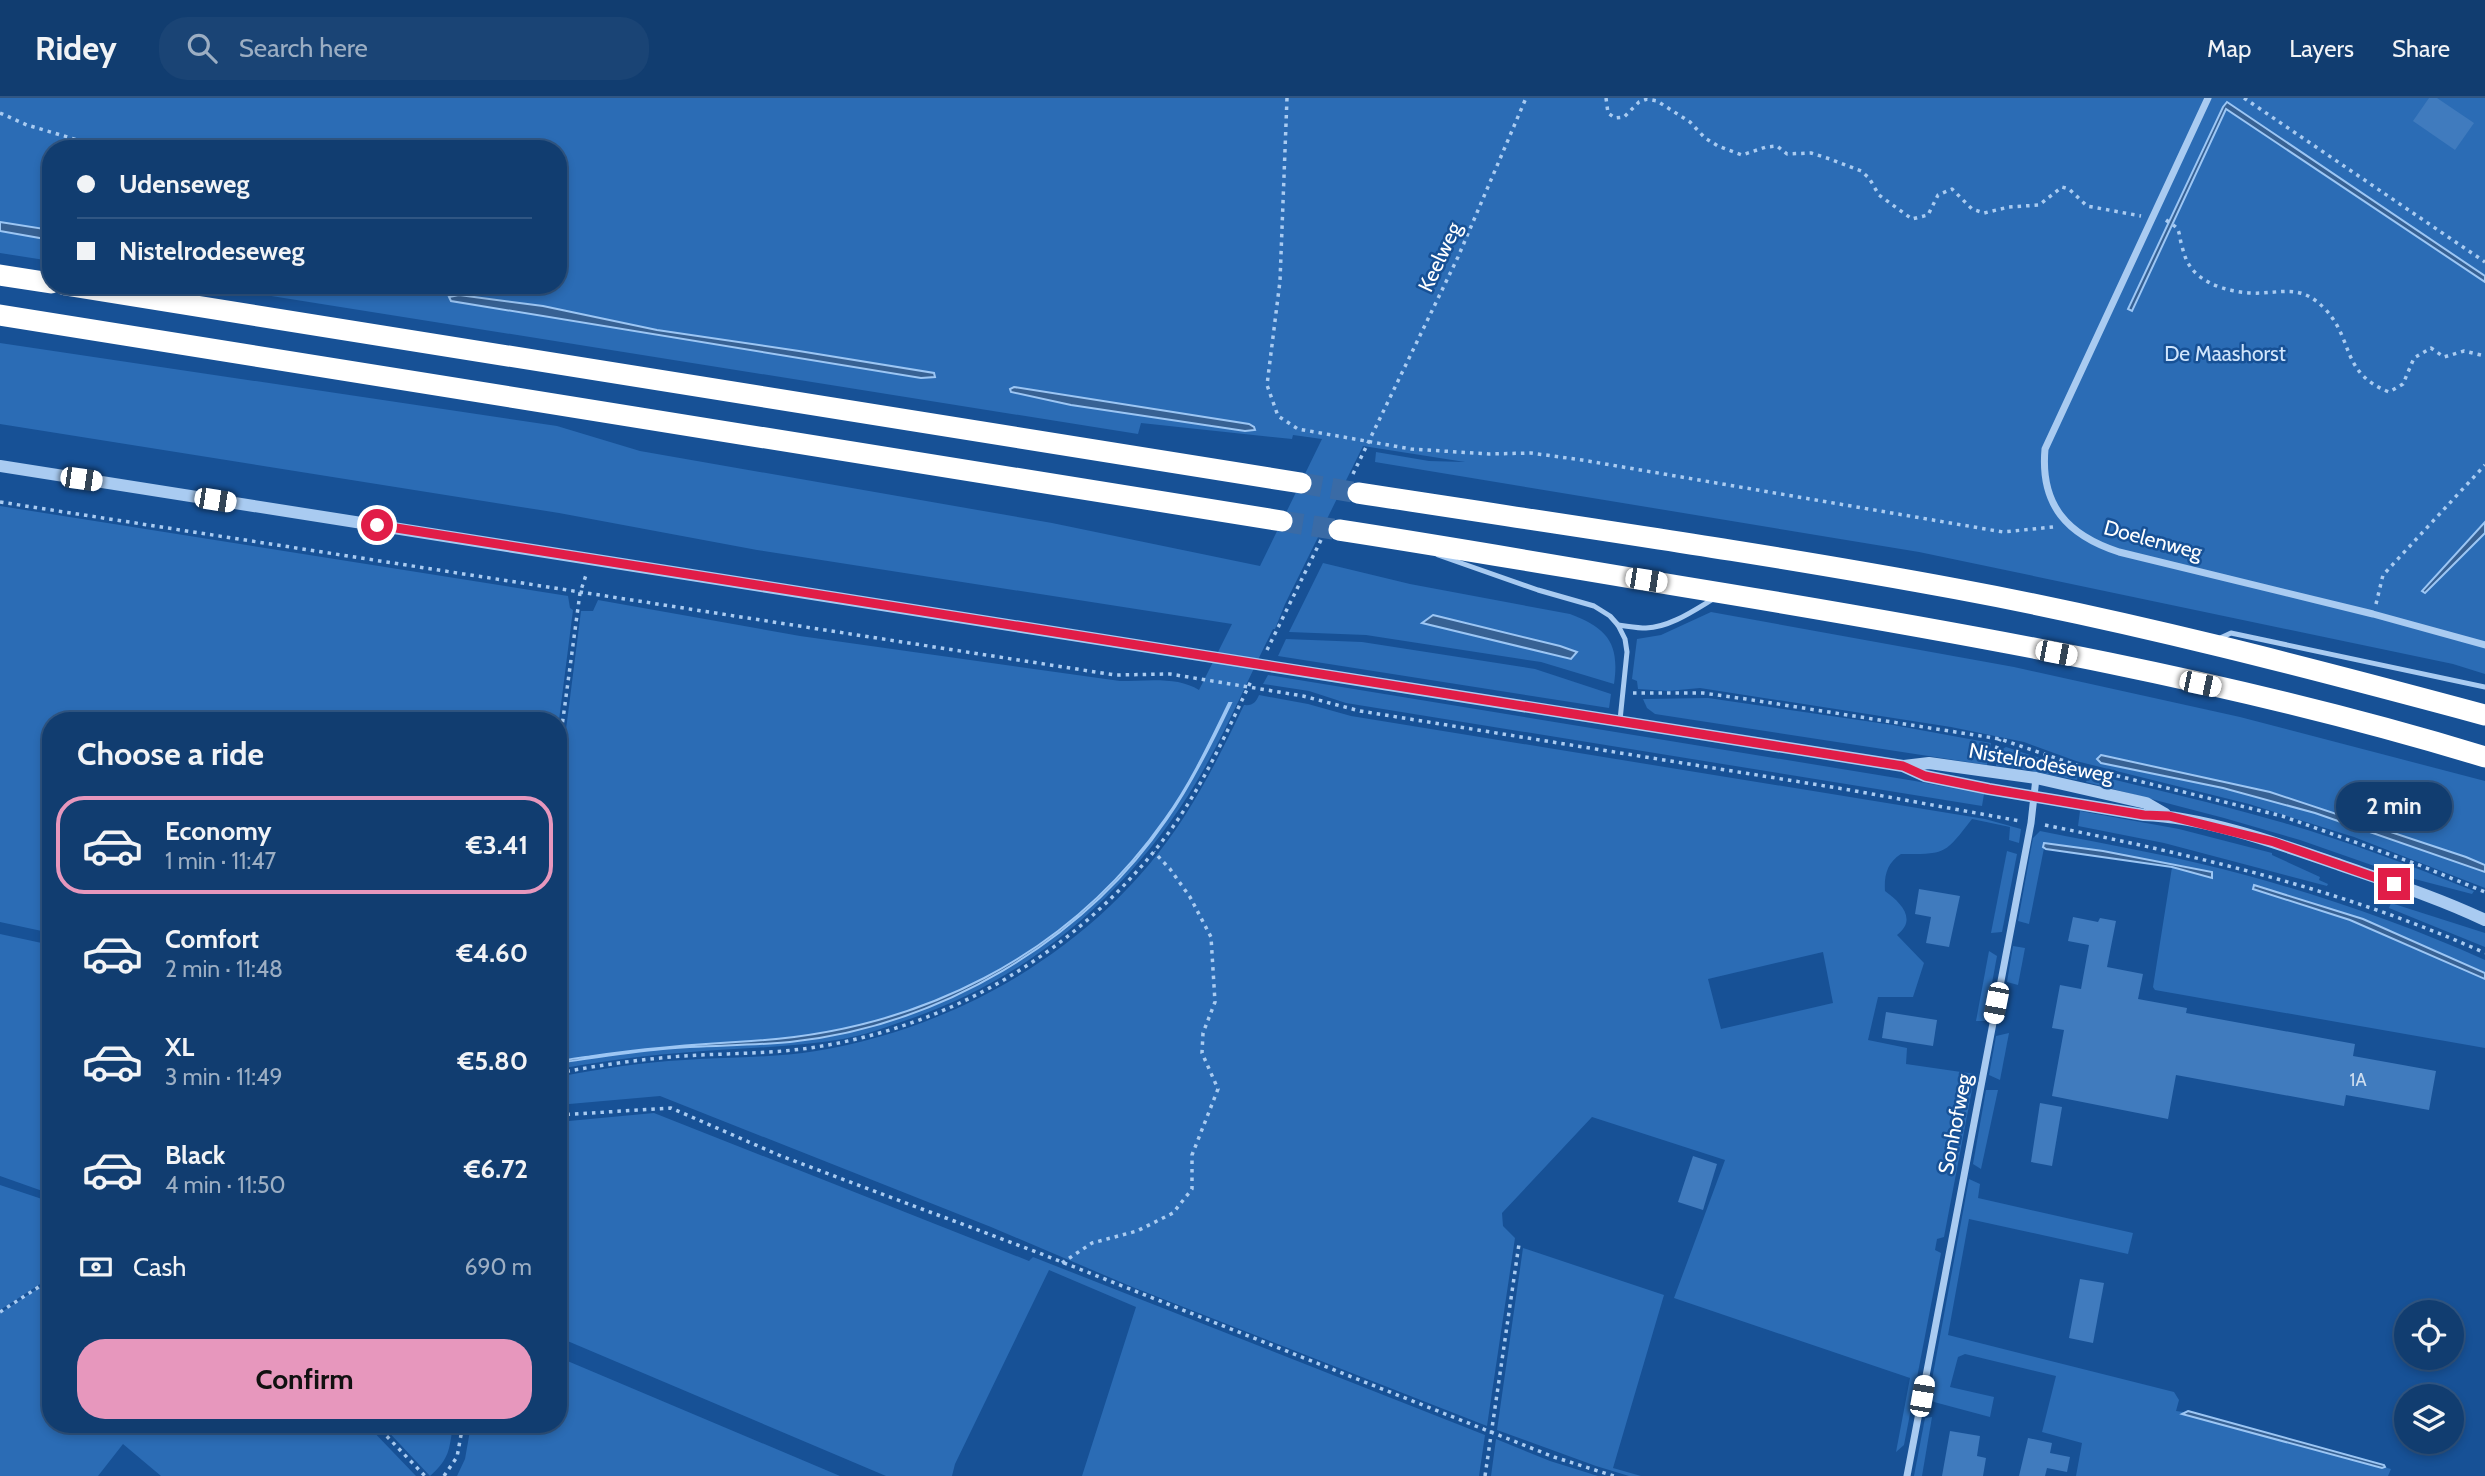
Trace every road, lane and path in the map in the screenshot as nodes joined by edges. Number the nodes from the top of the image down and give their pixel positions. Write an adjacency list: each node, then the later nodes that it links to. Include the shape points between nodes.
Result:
1 (1287, 98): 21 (path, via 1280,281 1267,385 1278,416 1298,429 1411,449 1531,453 1582,460 2003,532)
2 (1526, 98): 18 (path, Keelweg, via 1458,257 1376,427)
3 (1606, 98): 8 (path, via 1608,113 1615,118 1624,117 1639,102 1657,101 1705,138 1742,155 1777,146 1787,154 1811,153 1861,171 1879,195 1912,219 1928,215 1938,195 1952,188 1972,209 1984,213 2039,205 2062,187 2087,206)
4 (2208, 98): 8 (street, Doelenweg)
5 (2244, 98): 9 (path)
6 (0, 113): 7 (path)
7 (79, 140)
8 (2152, 218): 14 (path, via 2178,229 2190,269 2212,284 2234,291 2302,292 2316,301 2340,330 2348,355 2370,384 2389,392 2403,383 2414,358 2431,348 2444,357 2464,351); 21 (street, Doelenweg, via 2045,449 2048,494)
9 (2485, 262)
10 (0, 275): 11 (highway)
11 (42, 282)
12 (121, 294): 17 (highway)
13 (0, 315): 20 (highway)
14 (2485, 356)
15 (2485, 465): 28 (path, via 2383,575)
16 (0, 466): 38 (street, Nistelrodeseweg)
17 (1301, 483)
18 (1355, 484): 30 (highway, via 1957,589)
19 (0, 502): 26 (path)
20 (1282, 521)
21 (2070, 526): 28 (street, Doelenweg, via 2095,544 2119,552)
22 (1331, 533): 23 (highway); 32 (path)
23 (1385, 537): 24 (lane); 27 (highway)
24 (1423, 550)
25 (1436, 555): 29 (lane, via 1594,606)
26 (580, 593): 36 (path); 44 (path, via 1115,675 1170,674 1303,696 1373,714)
27 (1724, 593): 29 (lane, via 1660,626); 39 (highway, via 2105,663 2271,700)
28 (2373, 614): 31 (street, Doelenweg)
29 (1618, 625): 35 (lane, via 1627,652)
30 (2208, 643): 34 (lane, via 2231,633); 37 (highway)
31 (2485, 645)
32 (1262, 660)
33 (1256, 673): 45 (path, via 1201,782)
34 (2485, 687)
35 (1623, 692): 38 (lane); 46 (path, via 1703,693 2000,739 2085,768 2282,817)
36 (564, 712)
37 (2485, 715)
38 (1620, 720): 40 (street, Nistelrodeseweg)
39 (2485, 757)
40 (1903, 766): 41 (street, Nistelrodeseweg, via 1929,763); 42 (street, Nistelrodeseweg, via 1925,776)
41 (2036, 778): 42 (street, Sonhofweg); 43 (street, Nistelrodeseweg, via 2146,803)
42 (2033, 797): 43 (street, Nistelrodeseweg); 44 (street, Sonhofweg)
43 (2169, 816): 47 (street, Nistelrodeseweg, via 2274,842)
44 (2031, 822): 48 (path, via 2307,886); 62 (street, Sonhofweg)
45 (1153, 852): 49 (path, via 1107,902 1049,951 984,992 917,1021 814,1047 680,1056); 52 (path, via 1190,897 1211,937 1215,1002 1203,1033 1202,1054 1218,1089 1192,1155 1192,1189 1173,1213 1137,1231 1092,1243)
46 (2485, 892)
47 (2485, 920)
48 (2485, 953)
49 (567, 1072)
50 (567, 1114): 52 (path, via 671,1108 781,1156)
51 (1519, 1244): 55 (path)
52 (1062, 1262): 55 (path)
53 (42, 1285): 54 (path)
54 (0, 1312)
55 (1491, 1432): 60 (path); 61 (path)
56 (384, 1433): 58 (path)
57 (461, 1433): 59 (path, via 457,1457)
58 (425, 1476)
59 (444, 1476)
60 (1485, 1476)
61 (1614, 1476)
62 (1907, 1476)

